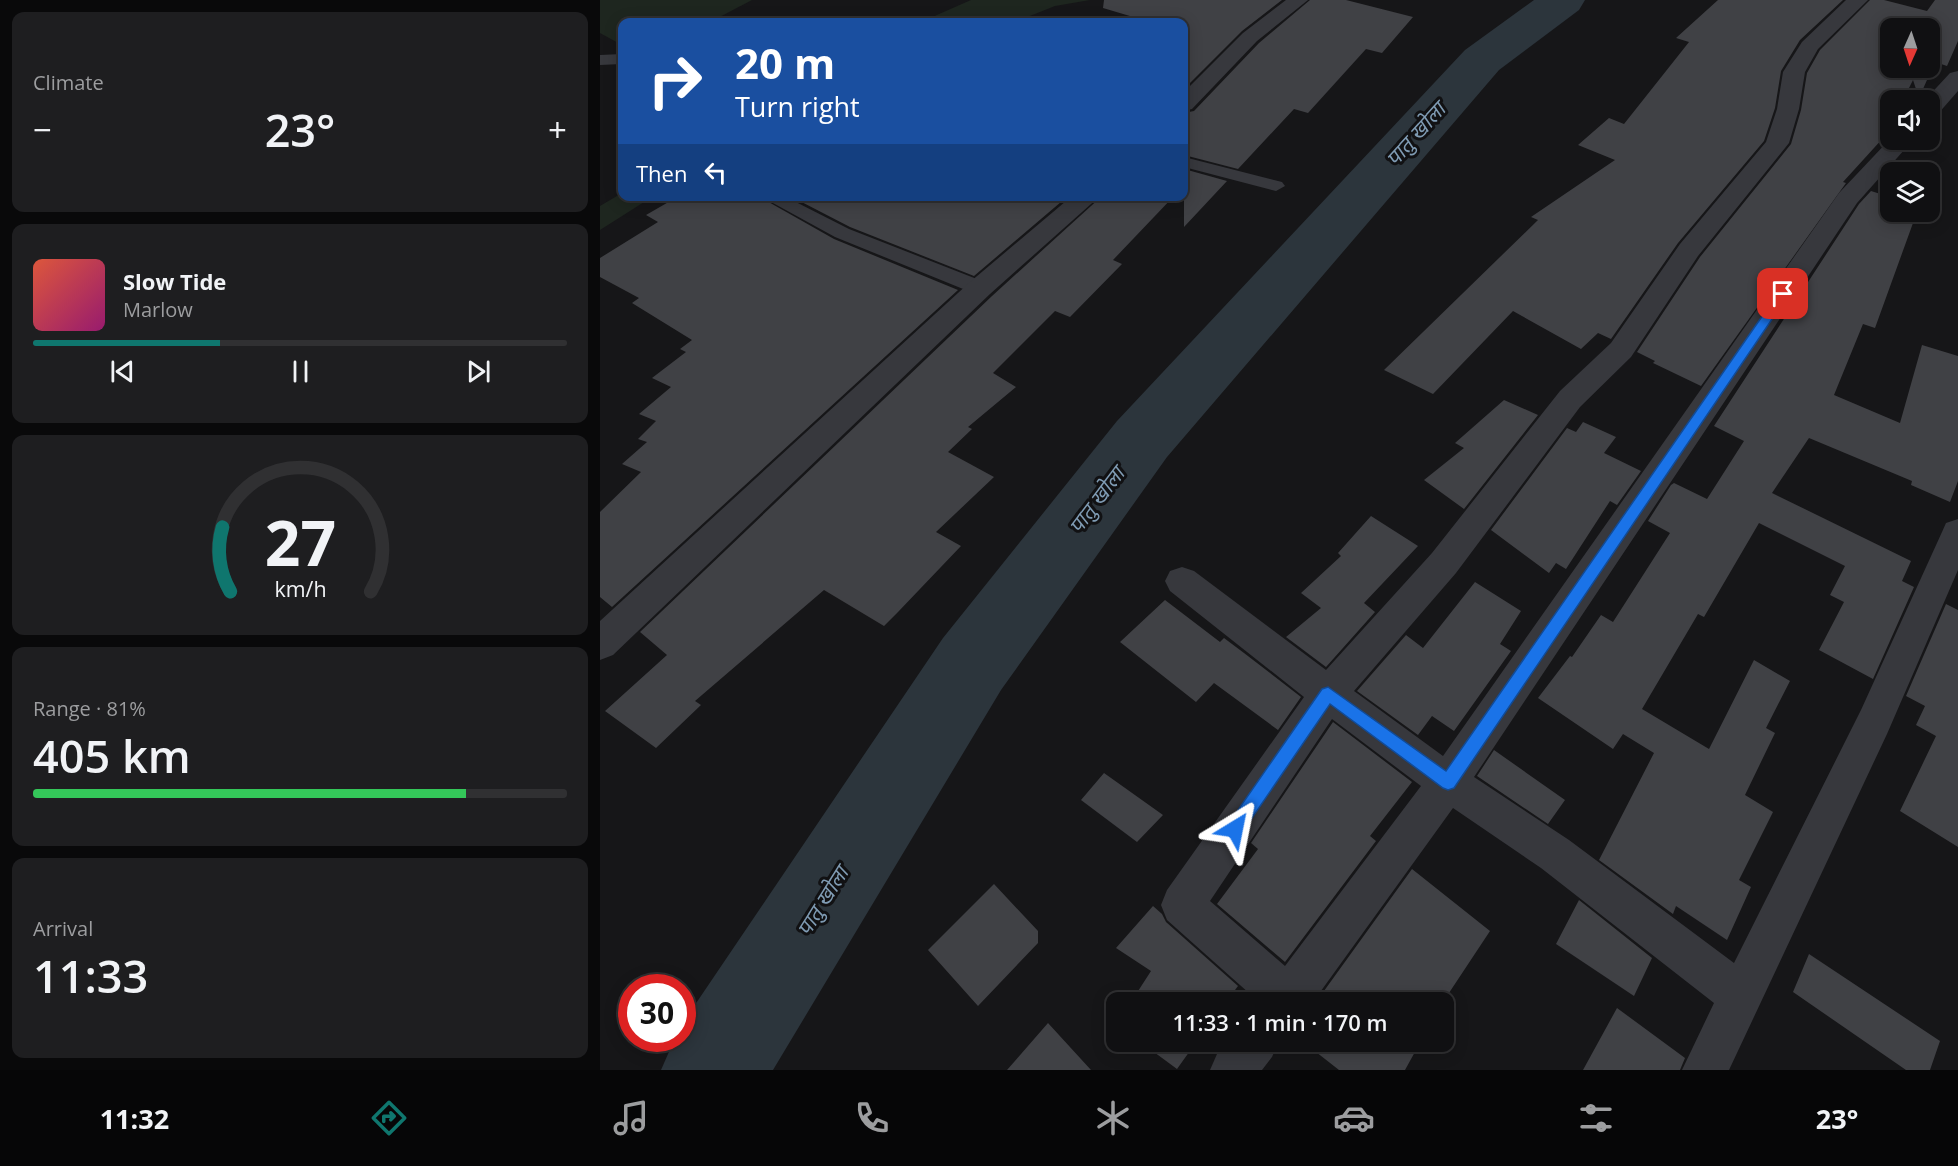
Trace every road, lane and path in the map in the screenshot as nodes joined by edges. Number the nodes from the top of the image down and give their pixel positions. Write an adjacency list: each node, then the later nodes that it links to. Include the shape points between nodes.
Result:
1 (1298, 0): 7 (street, via 1250,37)
2 (1858, 0): 17 (street, via 1809,46 1794,72 1777,143 1689,250 1621,350 1570,399 1444,562)
3 (618, 59): 4 (lane)
4 (600, 60)
5 (1958, 78): 6 (street)
6 (1940, 98)
7 (1188, 100)
8 (1893, 150): 18 (street, via 1848,198)
9 (1188, 163): 10 (lane)
10 (1276, 186)
11 (779, 201): 13 (lane, via 842,233)
12 (1082, 201): 13 (street)
13 (980, 288): 16 (street)
14 (1958, 532): 21 (street, via 1874,722)
15 (1182, 581): 17 (street)
16 (600, 644)
17 (1328, 694): 18 (street); 19 (street, via 1182,905)
18 (1448, 782): 20 (street); 21 (street, via 1555,854)
19 (1279, 992)
20 (1294, 992)
21 (1742, 996): 24 (street)
22 (1247, 1052): 23 (street)
23 (1233, 1070)
24 (1705, 1070)

